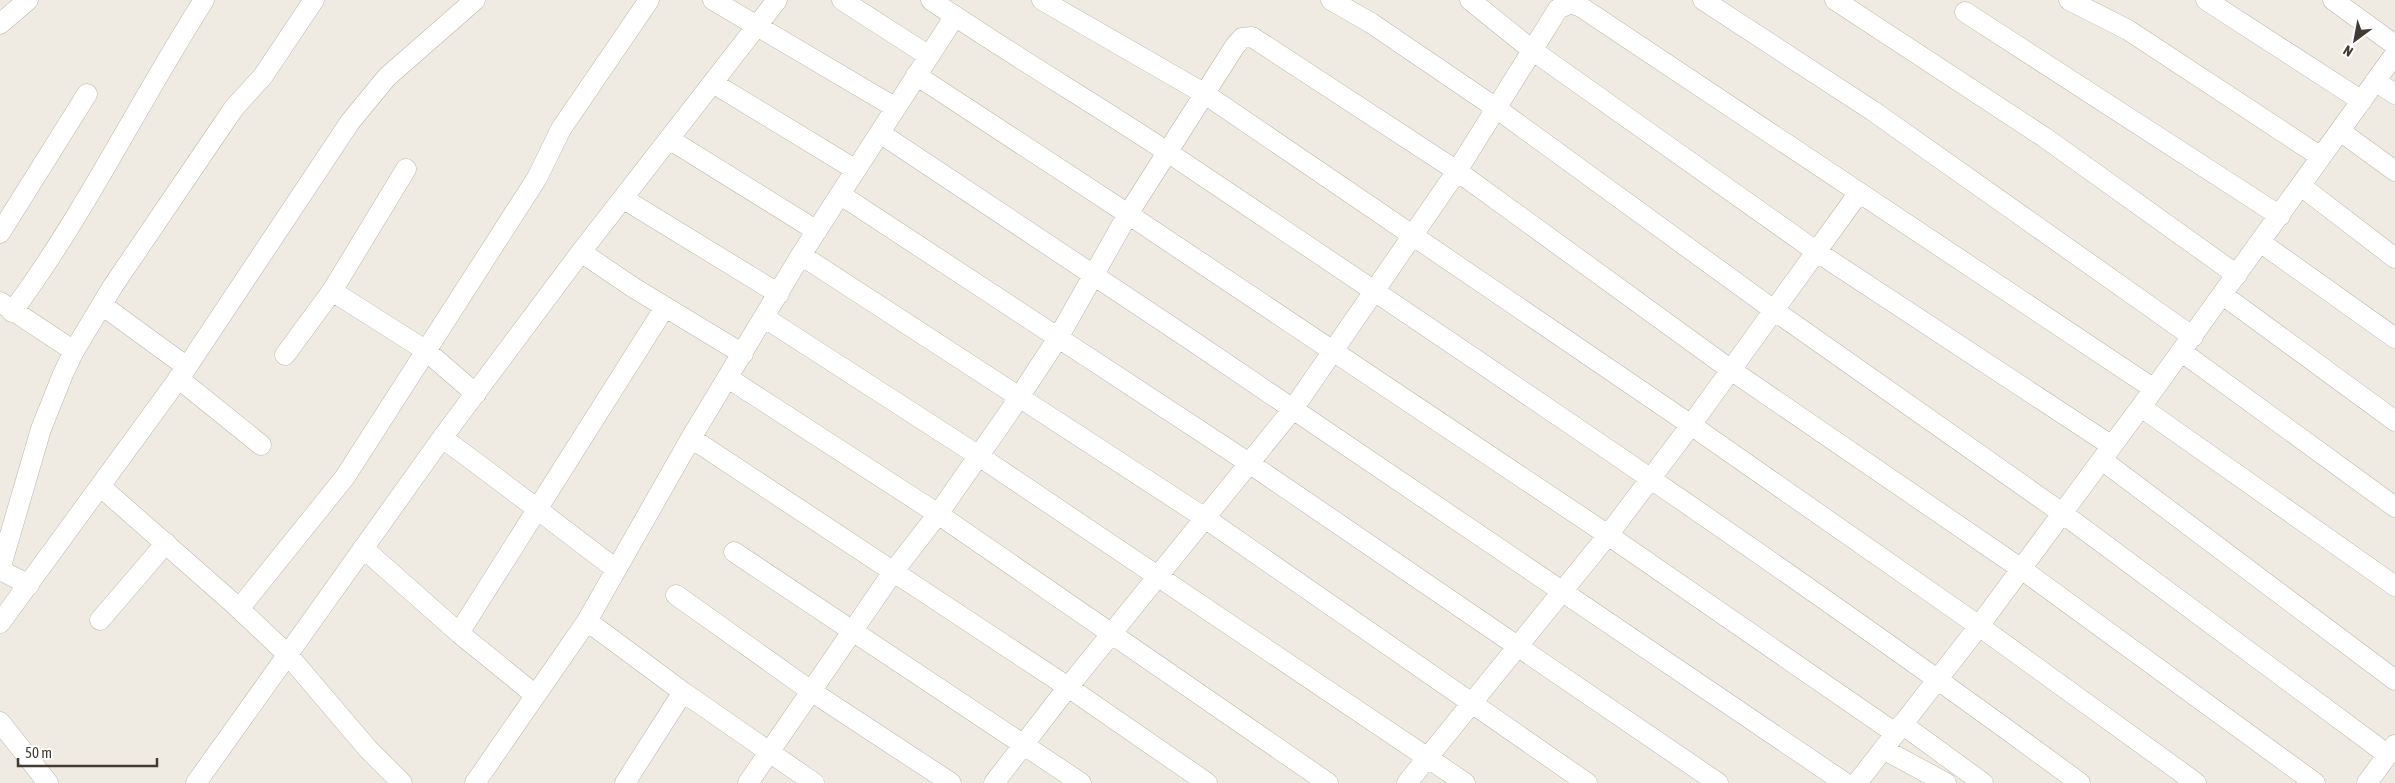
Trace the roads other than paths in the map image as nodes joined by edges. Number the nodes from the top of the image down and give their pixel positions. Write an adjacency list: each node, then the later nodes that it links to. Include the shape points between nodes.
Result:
1 (28, 0): 21 (street)
2 (204, 0): 66 (street, via 67,232)
3 (314, 0): 65 (street, via 262,76 234,108)
4 (476, 0): 79 (street, via 407,58 374,91)
5 (649, 0): 73 (street, via 565,123 537,178)
6 (713, 0): 22 (street)
7 (777, 0): 22 (street)
8 (842, 0): 26 (street)
9 (931, 0): 20 (street)
10 (1042, 0): 31 (street)
11 (1331, 0): 35 (street, via 1371,23)
12 (1470, 0): 24 (street)
13 (1704, 0): 72 (street, via 1873,111)
14 (2069, 0): 40 (street, via 2128,30)
15 (2206, 0): 33 (street)
16 (2333, 0): 23 (street)
17 (1583, 3): 24 (street, via 1571,3 1558,9); 46 (street)
18 (1848, 3): 59 (street)
19 (1965, 12): 50 (street)
20 (955, 16): 26 (street); 39 (street)
21 (0, 24)
22 (756, 27): 29 (street); 34 (street)
23 (2395, 45)
24 (1532, 50): 35 (street); 56 (street)
25 (2395, 54): 28 (street)
26 (929, 56): 27 (street)
27 (916, 75): 34 (street); 49 (street)
28 (2375, 81): 32 (street); 33 (street)
29 (713, 83): 38 (street); 42 (street)
30 (87, 94): 52 (street)
31 (1205, 94): 39 (street); 43 (street, via 1235,46 1242,38 1252,37); 53 (street)
32 (2395, 94)
33 (2362, 101): 36 (street)
34 (896, 108): 37 (street)
35 (1496, 108): 43 (street); 68 (street)
36 (2340, 130): 40 (street); 44 (street)
37 (880, 133): 42 (street); 60 (street)
38 (669, 139): 48 (street); 51 (street)
39 (1167, 152): 49 (street); 61 (street)
40 (2321, 157): 45 (street)
41 (406, 169): 62 (street)
42 (856, 170): 47 (street)
43 (1456, 170): 53 (street); 78 (street)
44 (2395, 171)
45 (2301, 186): 50 (street); 58 (street)
46 (1858, 194): 56 (street); 81 (street)
47 (841, 195): 51 (street); 70 (street)
48 (624, 199): 55 (street); 63 (street)
49 (1128, 214): 60 (street); 75 (street)
50 (2280, 216): 54 (street)
51 (817, 231): 57 (street)
52 (0, 234)
53 (1411, 235): 61 (street); 87 (street)
54 (2260, 242): 59 (street); 71 (street)
55 (581, 252): 67 (street); 82 (street)
56 (1817, 252): 68 (street); 91 (street)
57 (801, 255): 63 (street); 83 (street)
58 (2395, 258)
59 (2237, 274): 64 (street)
60 (1094, 275): 70 (street); 85 (street)
61 (1372, 290): 75 (street); 94 (street)
62 (332, 291): 73 (street); 77 (street)
63 (779, 294): 69 (street)
64 (2223, 295): 72 (street); 86 (street)
65 (102, 305): 74 (street); 79 (street)
66 (6, 307): 74 (street)
67 (665, 307): 76 (street); 97 (street)
68 (1774, 311): 78 (street); 98 (street)
69 (764, 318): 76 (street); 92 (street)
70 (1058, 338): 83 (street); 93 (street)
71 (2395, 338)
72 (2187, 344): 81 (street); 96 (street)
73 (425, 350): 82 (street); 113 (street, via 344,477)
74 (74, 351): 109 (street, via 41,429 1,566 6,573)
75 (1332, 351): 85 (street); 101 (street)
76 (743, 354): 80 (street)
77 (285, 355)
78 (1731, 370): 87 (street); 105 (street)
79 (183, 372): 90 (street); 95 (street)
80 (728, 378): 89 (street); 99 (street)
81 (2154, 389): 84 (street)
82 (476, 394): 88 (street)
83 (1019, 399): 92 (street); 100 (street)
84 (2141, 407): 91 (street); 110 (street)
85 (1292, 409): 93 (street); 111 (street)
86 (2395, 422)
87 (1691, 425): 94 (street); 117 (street)
88 (442, 438): 97 (street); 103 (street)
89 (691, 438): 106 (street); 107 (street)
90 (261, 445)
91 (2107, 453): 98 (street); 124 (street)
92 (979, 456): 99 (street); 108 (street)
93 (1249, 463): 100 (street); 121 (street)
94 (1649, 479): 101 (street); 123 (street)
95 (101, 486): 102 (street); 109 (street)
96 (2395, 507)
97 (538, 511): 106 (street); 119 (street)
98 (2062, 513): 105 (street); 134 (street)
99 (938, 514): 107 (street); 120 (street)
100 (1205, 518): 108 (street); 129 (street)
101 (1608, 534): 111 (street); 131 (street)
102 (166, 543): 113 (street); 114 (street)
103 (363, 548): 119 (street); 122 (street)
104 (734, 552): 118 (street)
105 (2020, 568): 117 (street); 159 (street)
106 (616, 569): 115 (street)
107 (893, 572): 118 (street); 125 (street)
108 (1158, 576): 120 (street); 136 (street)
109 (29, 585): 116 (street)
110 (2395, 586)
111 (1563, 591): 121 (street); 153 (street)
112 (676, 595): 126 (street)
113 (239, 609): 122 (street)
114 (100, 620)
115 (587, 620): 127 (street); 128 (street)
116 (0, 623)
117 (1979, 626): 123 (street); 158 (street)
118 (852, 630): 126 (street); 132 (street)
119 (459, 633): 128 (street)
120 (1112, 633): 125 (street); 148 (street)
121 (1518, 645): 129 (street); 152 (street)
122 (288, 656): 138 (street); 139 (street, via 368,749)
123 (1938, 679): 131 (street); 157 (street)
124 (2395, 680)
125 (1068, 687): 132 (street); 147 (street)
126 (811, 690): 135 (street); 144 (street)
127 (683, 692): 135 (street); 141 (street)
128 (534, 694): 140 (street)
129 (1472, 704): 136 (street); 151 (street)
130 (0, 722): 137 (street)
131 (1899, 728): 133 (street); 156 (street)
132 (1024, 744): 145 (street); 146 (street)
133 (1883, 749): 154 (street); 155 (street)
134 (2392, 750): 160 (street)
135 (769, 752): 142 (street); 143 (street)
136 (1427, 757): 149 (street); 150 (street)
137 (48, 783)
138 (196, 783)
139 (402, 783)
140 (474, 783)
141 (625, 783)
142 (748, 783)
143 (814, 783)
144 (951, 783)
145 (994, 783)
146 (1081, 783)
147 (1206, 783)
148 (1328, 783)
149 (1407, 783)
150 (1464, 783)
151 (1588, 783)
152 (1718, 783)
153 (1845, 783)
154 (1857, 783)
155 (1946, 783)
156 (1982, 783)
157 (2080, 783)
158 (2196, 783)
159 (2316, 783)
160 (2368, 783)

